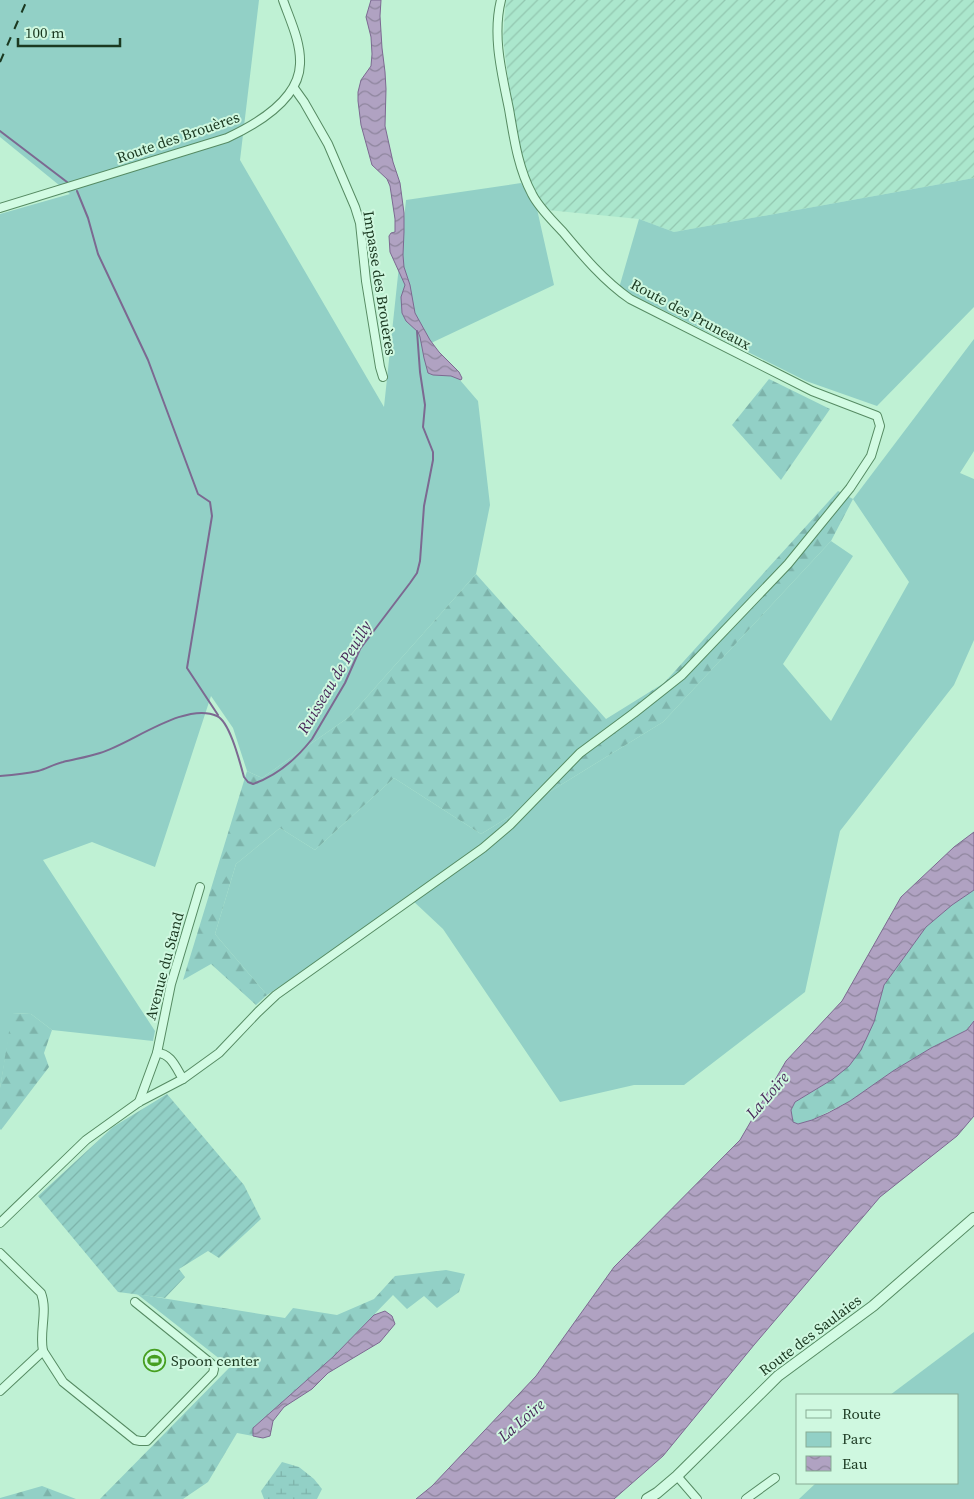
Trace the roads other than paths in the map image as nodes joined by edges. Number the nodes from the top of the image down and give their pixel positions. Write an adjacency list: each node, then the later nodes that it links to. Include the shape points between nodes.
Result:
1 (283, 0): 3 (street, Route des Brouères, via 299,53 300,64)
2 (500, 0): 8 (street, Route des Pruneaux, via 501,68 514,137 523,172 533,195 546,213 616,290 630,299 812,391 877,416 880,426 872,456 788,564 682,675 580,753 484,848 276,995 219,1053)
3 (294, 88): 4 (street, Route des Brouères, via 265,116 227,138); 5 (street, Impasse des Brouères, via 328,144 355,207)
4 (0, 208)
5 (383, 377)
6 (200, 887): 7 (street, Avenue du Stand, via 171,984)
7 (157, 1053): 8 (street, via 169,1057); 9 (street, Avenue du Stand)
8 (183, 1079): 9 (street)
9 (139, 1102): 11 (street, via 86,1140)
10 (974, 1218): 16 (street, Route des Saulaies, via 873,1306 778,1376)
11 (0, 1223)
12 (0, 1253): 14 (street, via 41,1293 44,1300)
13 (135, 1302): 14 (street, via 214,1369 147,1440 135,1440 74,1392 63,1382)
14 (43, 1351): 15 (street)
15 (0, 1390)
16 (677, 1476): 18 (street, Route des Saulaies); 19 (street)
17 (775, 1478): 20 (street)
18 (647, 1499)
19 (697, 1499)
20 (746, 1499)

